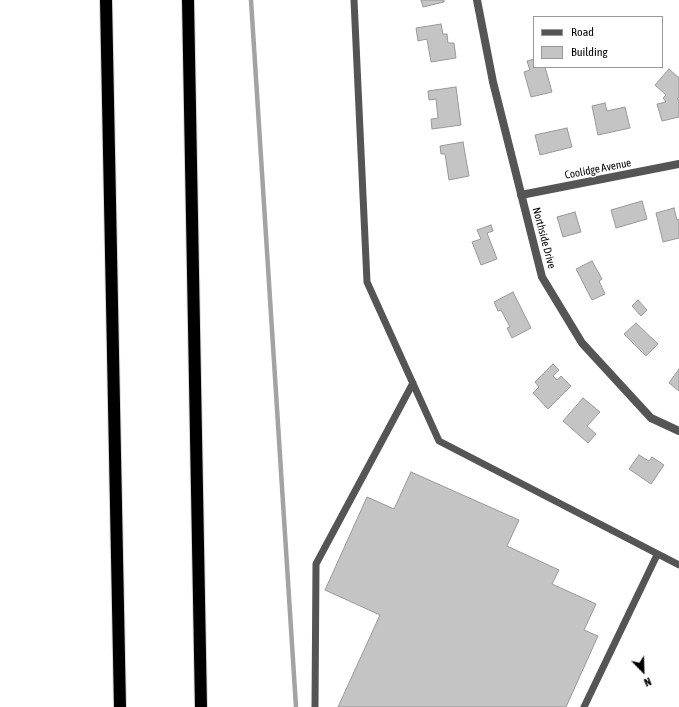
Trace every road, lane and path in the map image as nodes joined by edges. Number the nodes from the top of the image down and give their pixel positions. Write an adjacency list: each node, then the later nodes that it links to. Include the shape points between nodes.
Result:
1 (106, 0): 12 (highway)
2 (188, 0): 11 (highway)
3 (354, 0): 7 (lane, via 367,282)
4 (477, 0): 6 (street, Northside Drive)
5 (679, 164): 6 (street, Coolidge Avenue)
6 (521, 195): 8 (street, Northside Drive, via 542,277 582,343 651,418)
7 (412, 383): 9 (lane, via 439,441); 15 (lane, via 316,564)
8 (679, 431)
9 (657, 555): 10 (lane); 16 (lane)
10 (679, 565)
11 (199, 626): 13 (highway); 14 (highway)
12 (120, 707)
13 (200, 707)
14 (205, 707)
15 (315, 707)
16 (584, 707)

